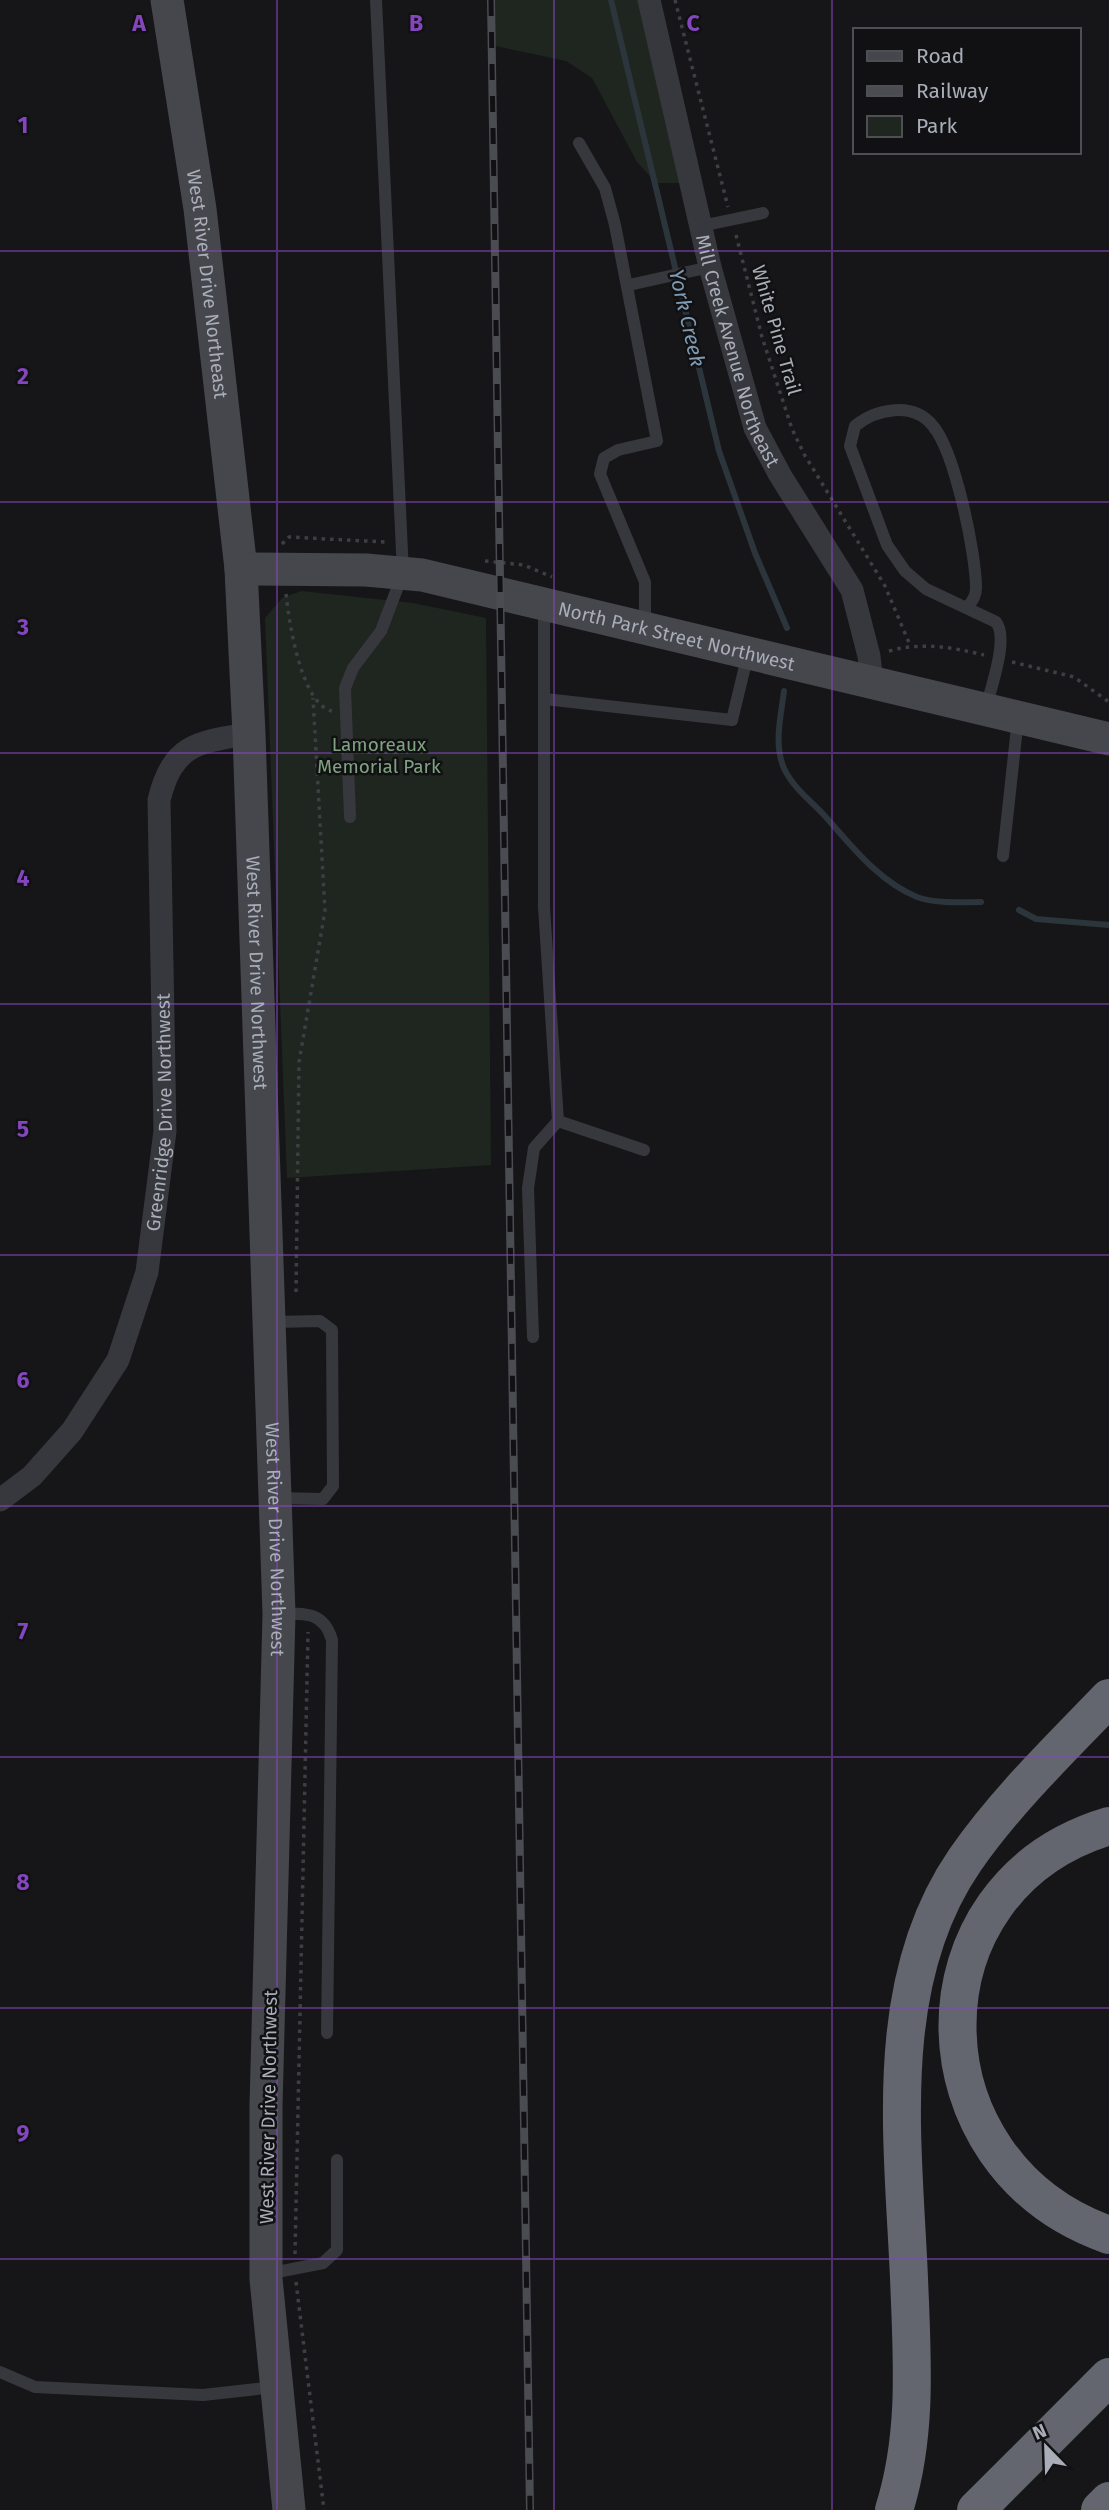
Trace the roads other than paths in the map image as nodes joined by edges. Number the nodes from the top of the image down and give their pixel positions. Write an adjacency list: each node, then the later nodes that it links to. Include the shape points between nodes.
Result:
1 (167, 0): 9 (main road, West River Drive Northeast, via 200,209)
2 (376, 0): 10 (lane)
3 (649, 0): 6 (street, Mill Creek Avenue Northeast)
4 (579, 143): 8 (lane, via 605,188)
5 (763, 213): 6 (lane)
6 (701, 226): 7 (street, Mill Creek Avenue Northeast)
7 (710, 267): 8 (lane); 15 (street, Mill Creek Avenue Northeast, via 755,428 852,590)
8 (629, 285): 13 (lane, via 657,441 604,458 600,474 645,582)
9 (240, 569): 10 (main road, North Park Street Northwest); 19 (main road, West River Drive Northwest)
10 (403, 573): 11 (main road, North Park Street Northwest); 21 (lane, via 381,631 353,668 345,688)
11 (544, 604): 13 (main road, North Park Street Northwest); 16 (lane)
12 (967, 608): 12 (lane, via 976,590 967,527 958,486 934,427 905,412 875,413 855,426 850,439 887,545 905,571 926,589); 17 (lane, via 996,622 1002,634)
13 (645, 628): 14 (main road, North Park Street Northwest)
14 (748, 653): 15 (main road, North Park Street Northwest); 16 (lane, via 732,720)
15 (872, 683): 17 (main road, North Park Street Northwest)
16 (545, 699): 23 (lane, via 544,907)
17 (985, 710): 18 (main road, North Park Street Northwest)
18 (1018, 718): 20 (main road, North Park Street Northwest); 22 (lane)
19 (249, 734): 25 (main road, West River Drive Northwest); 28 (street, Greenridge Drive Northwest, via 211,740 178,754 159,800 165,1131 147,1272 118,1360 72,1431 32,1476)
20 (1109, 738)
21 (350, 817)
22 (1003, 856)
23 (558, 1121): 24 (lane); 26 (lane, via 534,1148 528,1188)
24 (644, 1150)
25 (270, 1322): 27 (main road, West River Drive Northwest); 27 (lane, via 320,1321 332,1330 333,1486 323,1499)
26 (533, 1337)
27 (276, 1498): 29 (main road, West River Drive Northwest)
28 (0, 1500)
29 (279, 1614): 32 (lane, via 313,1615 326,1624 332,1640); 35 (main road, West River Drive Northwest)
30 (1109, 1698): 41 (highway, via 1006,1806 964,1861 933,1917 916,1974 903,2037 902,2099 912,2427)
31 (1109, 1826): 34 (highway, via 1055,1851 1024,1875 998,1905 969,1959 957,2028 966,2096 996,2152 1048,2205)
32 (327, 2034)
33 (337, 2160): 35 (lane, via 337,2250 323,2263)
34 (1109, 2235)
35 (266, 2274): 38 (main road, West River Drive Northwest)
36 (0, 2372): 38 (lane, via 35,2387 203,2395)
37 (1109, 2377): 42 (highway)
38 (276, 2387): 40 (main road, West River Drive Northwest)
39 (1109, 2501): 43 (highway)
40 (289, 2510)
41 (894, 2510)
42 (976, 2510)
43 (1100, 2510)

